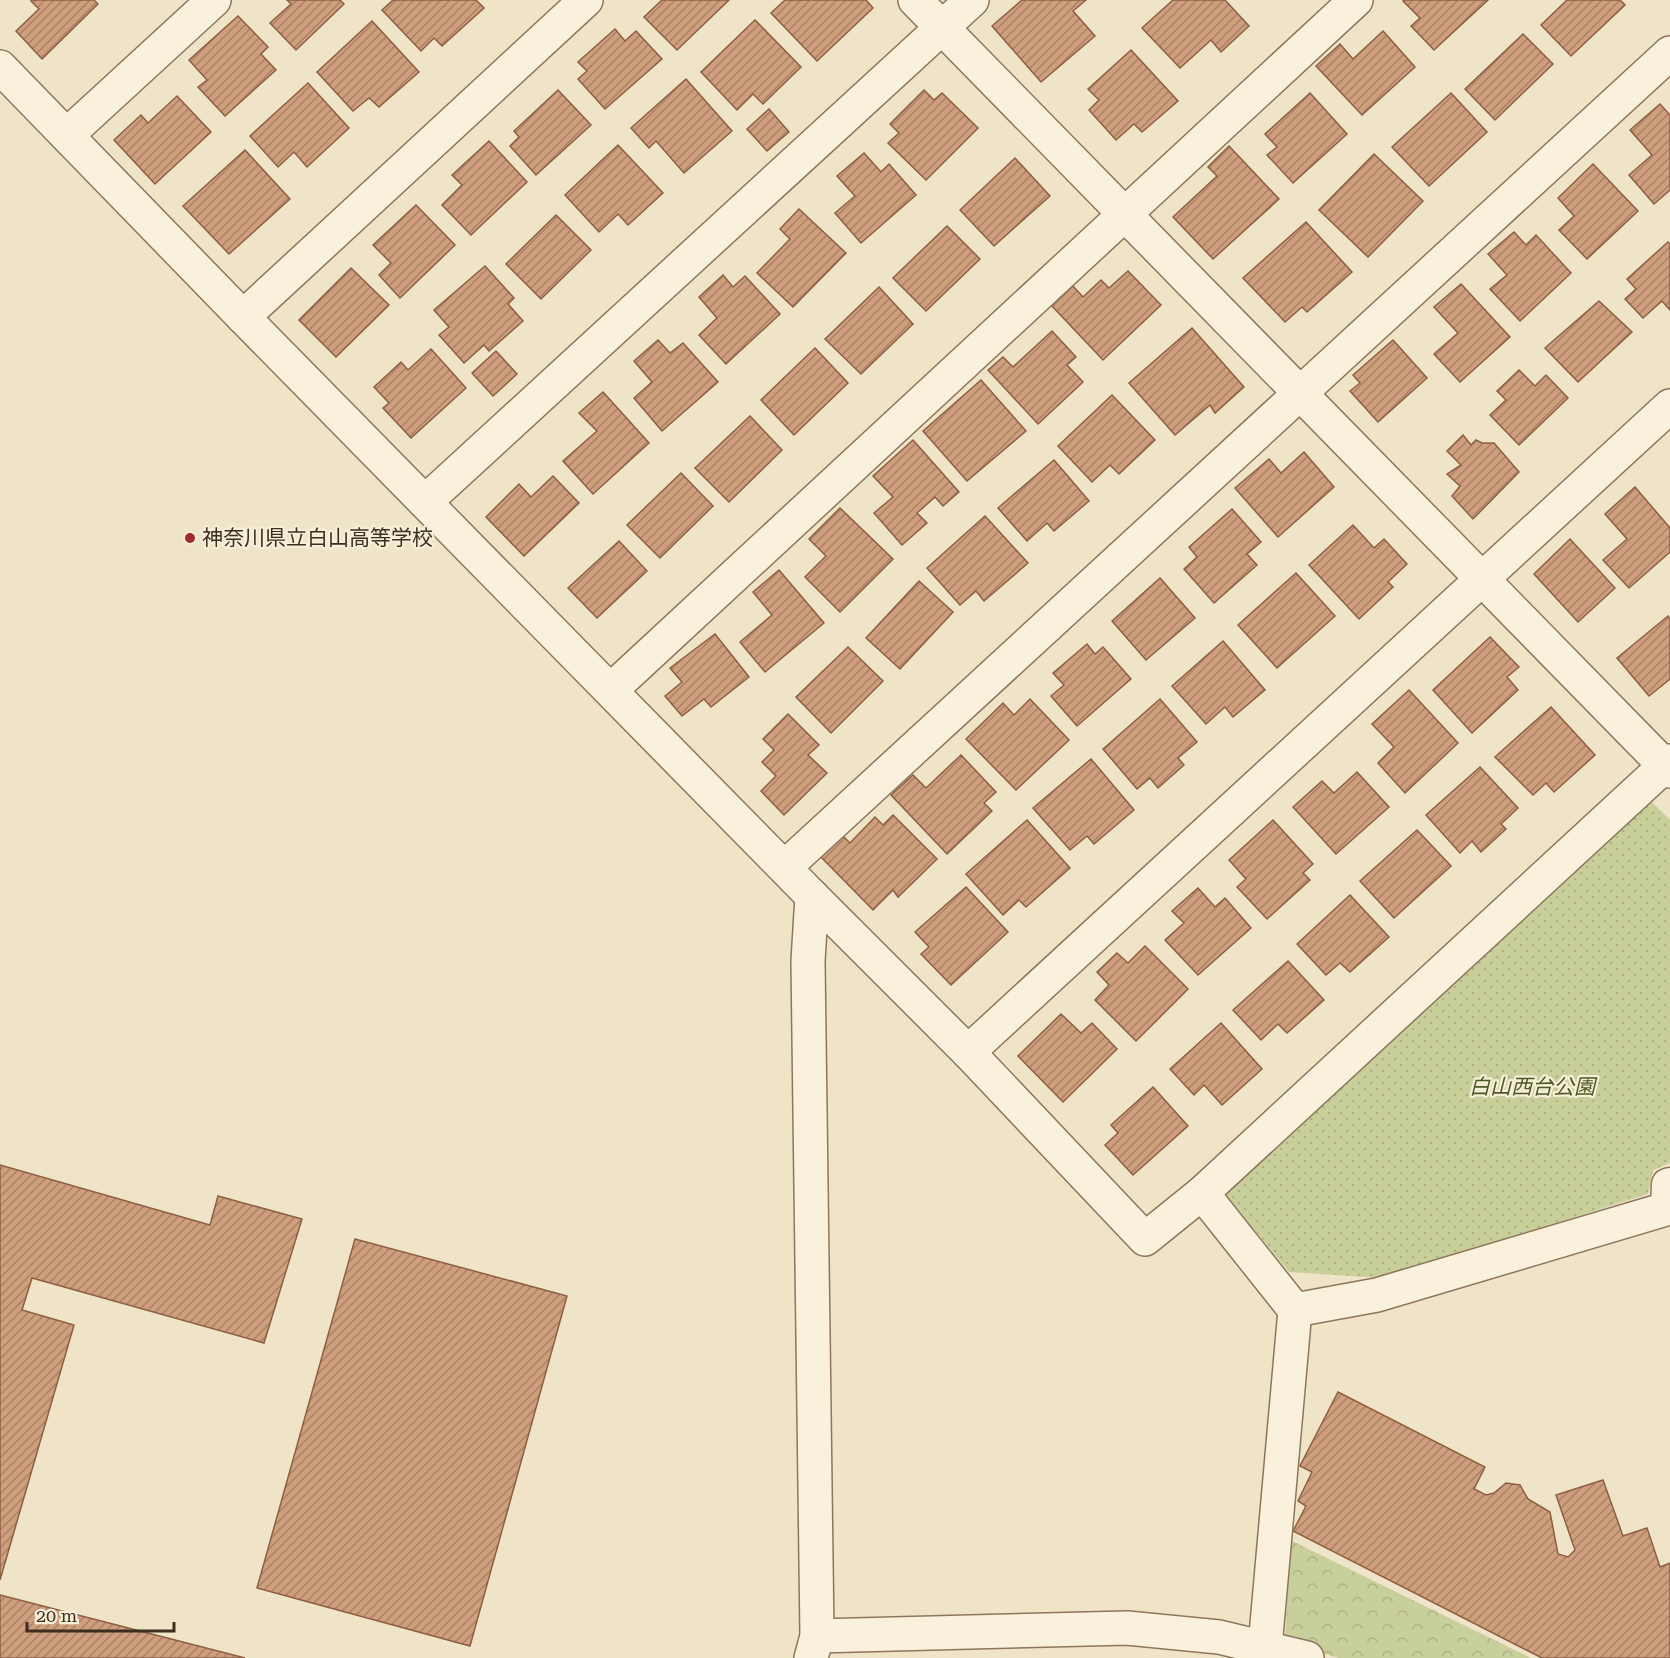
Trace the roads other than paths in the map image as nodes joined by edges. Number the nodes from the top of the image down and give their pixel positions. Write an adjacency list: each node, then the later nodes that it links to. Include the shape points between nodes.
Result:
1 (214, 0): 9 (street)
2 (586, 0): 11 (street)
3 (915, 0): 6 (street)
4 (972, 0): 6 (street)
5 (1356, 0): 10 (street)
6 (942, 28): 10 (street); 14 (street)
7 (1670, 53): 12 (street)
8 (0, 67): 9 (street)
9 (67, 135): 11 (street)
10 (1124, 214): 12 (street); 16 (street)
11 (243, 317): 14 (street)
12 (1300, 394): 15 (street); 18 (street)
13 (1670, 406): 15 (street)
14 (425, 502): 16 (street)
15 (1481, 580): 17 (street); 20 (street)
16 (611, 690): 18 (street)
17 (1668, 766): 21 (street)
18 (785, 867): 19 (street)
19 (812, 896): 20 (street); 24 (street, via 808,961)
20 (968, 1052): 21 (street, via 1145,1239)
21 (1202, 1193): 23 (street)
22 (1668, 1196): 23 (street, via 1377,1295)
23 (1295, 1310): 25 (street)
24 (814, 1647): 25 (street, via 1126,1628 1219,1637)
25 (1265, 1647): 26 (street)
26 (1307, 1658)

